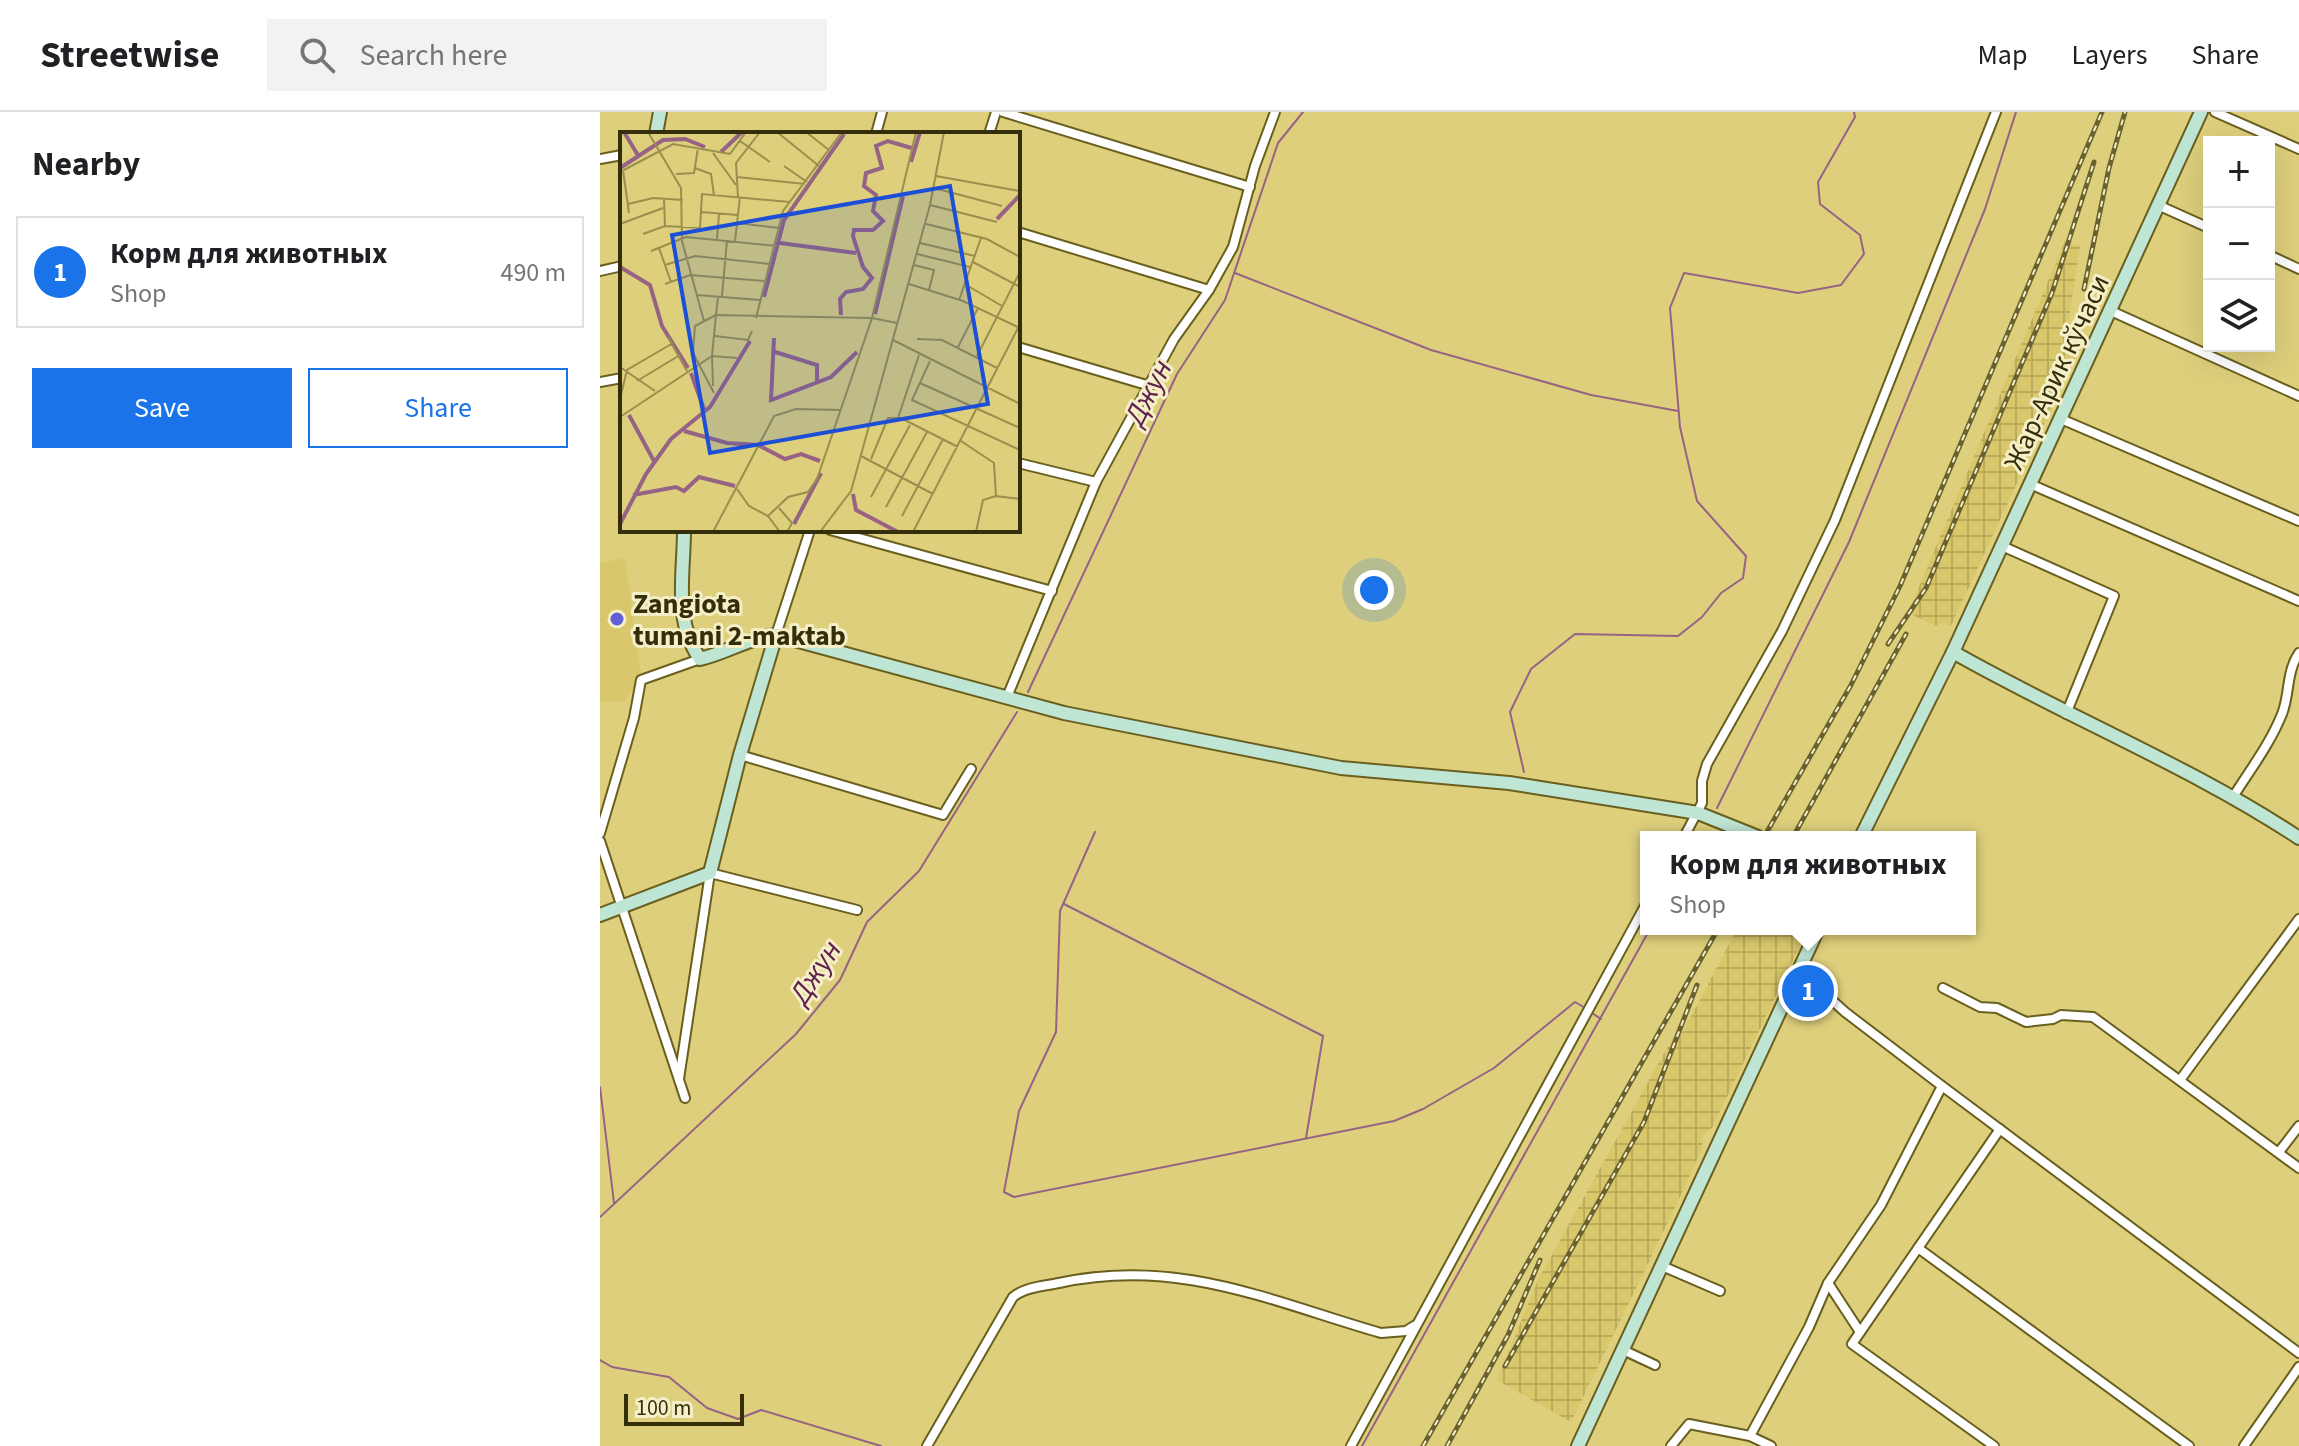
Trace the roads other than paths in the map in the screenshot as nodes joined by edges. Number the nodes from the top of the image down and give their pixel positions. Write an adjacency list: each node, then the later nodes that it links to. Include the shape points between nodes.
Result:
1 (660, 112): 9 (main road)
2 (882, 112): 10 (street)
3 (996, 112): 11 (street)
4 (1003, 112): 15 (street)
5 (1275, 112): 15 (street)
6 (1996, 112): 50 (street, via 1835,520 1782,631 1707,764)
7 (2201, 112): 16 (main road, Жар-Арик кўчаси)
8 (2215, 112): 12 (street)
9 (656, 132)
10 (877, 132)
11 (990, 132)
12 (2299, 149)
13 (620, 155): 14 (street)
14 (600, 159)
15 (1250, 187): 23 (street, via 1233,247)
16 (2160, 206): 17 (street); 24 (main road, Жар-Арик кўчаси)
17 (2203, 225)
18 (1020, 233): 23 (street)
19 (2275, 258): 21 (street)
20 (620, 266): 22 (street)
21 (2299, 269)
22 (600, 271)
23 (1209, 290): 28 (street, via 1174,339)
24 (2111, 311): 29 (street); 30 (main road, Жар-Арик кўчаси)
25 (1020, 348): 28 (street)
26 (620, 378): 27 (street)
27 (600, 382)
28 (1150, 386): 32 (street)
29 (2299, 396)
30 (2061, 419): 33 (main road, Жар-Арик кўчаси); 34 (street)
31 (1020, 463): 32 (street)
32 (1096, 482): 39 (street)
33 (2030, 484): 38 (main road, Жар-Арик кўчаси); 40 (street)
34 (2299, 521)
35 (684, 532): 44 (main road, via 682,620)
36 (809, 532): 41 (street)
37 (837, 532): 39 (street)
38 (2002, 546): 42 (main road, Жар-Арик кўчаси); 46 (street, via 2114,596)
39 (1052, 591): 45 (street)
40 (2299, 601)
41 (776, 635): 44 (main road, via 746,639); 45 (main road); 47 (main road)
42 (1953, 652): 46 (main road); 53 (main road, Жар-Арик кўчаси)
43 (2299, 653): 49 (street, via 2283,712)
44 (700, 659): 54 (street, via 641,680)
45 (1007, 697): 50 (main road, via 1341,768 1509,783)
46 (2066, 714): 49 (main road)
47 (740, 755): 48 (street, via 943,815); 57 (main road)
48 (971, 769)
49 (2233, 797): 55 (main road)
50 (1698, 813): 51 (street); 52 (main road)
51 (1688, 831)
52 (1743, 831)
53 (1864, 831)
54 (600, 833)
55 (2299, 838)
56 (600, 841): 58 (street)
57 (710, 873): 58 (main road); 59 (street); 66 (street)
58 (622, 906): 60 (main road); 66 (street)
59 (857, 910)
60 (600, 915)
61 (1640, 915): 78 (street)
62 (2299, 919): 67 (street)
63 (1815, 935): 64 (main road)
64 (1799, 970): 68 (street); 75 (main road)
65 (1943, 988): 67 (street, via 2026,1022 2061,1015 2093,1017)
66 (679, 1079): 69 (street)
67 (2180, 1080): 72 (street)
68 (1942, 1086): 71 (street); 76 (street, via 1881,1205)
69 (685, 1098)
70 (2299, 1126): 72 (street)
71 (2000, 1129): 74 (street); 83 (street)
72 (2279, 1152): 73 (street)
73 (2299, 1168)
74 (1918, 1248): 79 (street); 93 (street)
75 (1662, 1266): 77 (street); 82 (main road)
76 (1828, 1283): 79 (street); 86 (street)
77 (1720, 1291)
78 (1417, 1324): 80 (street, via 1406,1331); 81 (street)
79 (1860, 1332): 92 (street, via 1852,1344)
80 (1381, 1333): 81 (street); 87 (street, via 1221,1283 1155,1274 1099,1274 1031,1289 1013,1297)
81 (1407, 1343): 88 (street)
82 (1623, 1350): 84 (street); 89 (main road)
83 (2299, 1353)
84 (1655, 1365)
85 (2299, 1367): 94 (street)
86 (1750, 1436): 90 (street, via 1689,1424); 91 (street)
87 (927, 1446)
88 (1351, 1446)
89 (1578, 1446)
90 (1671, 1446)
91 (1771, 1446)
92 (1994, 1446)
93 (2189, 1446)
94 (2244, 1446)

